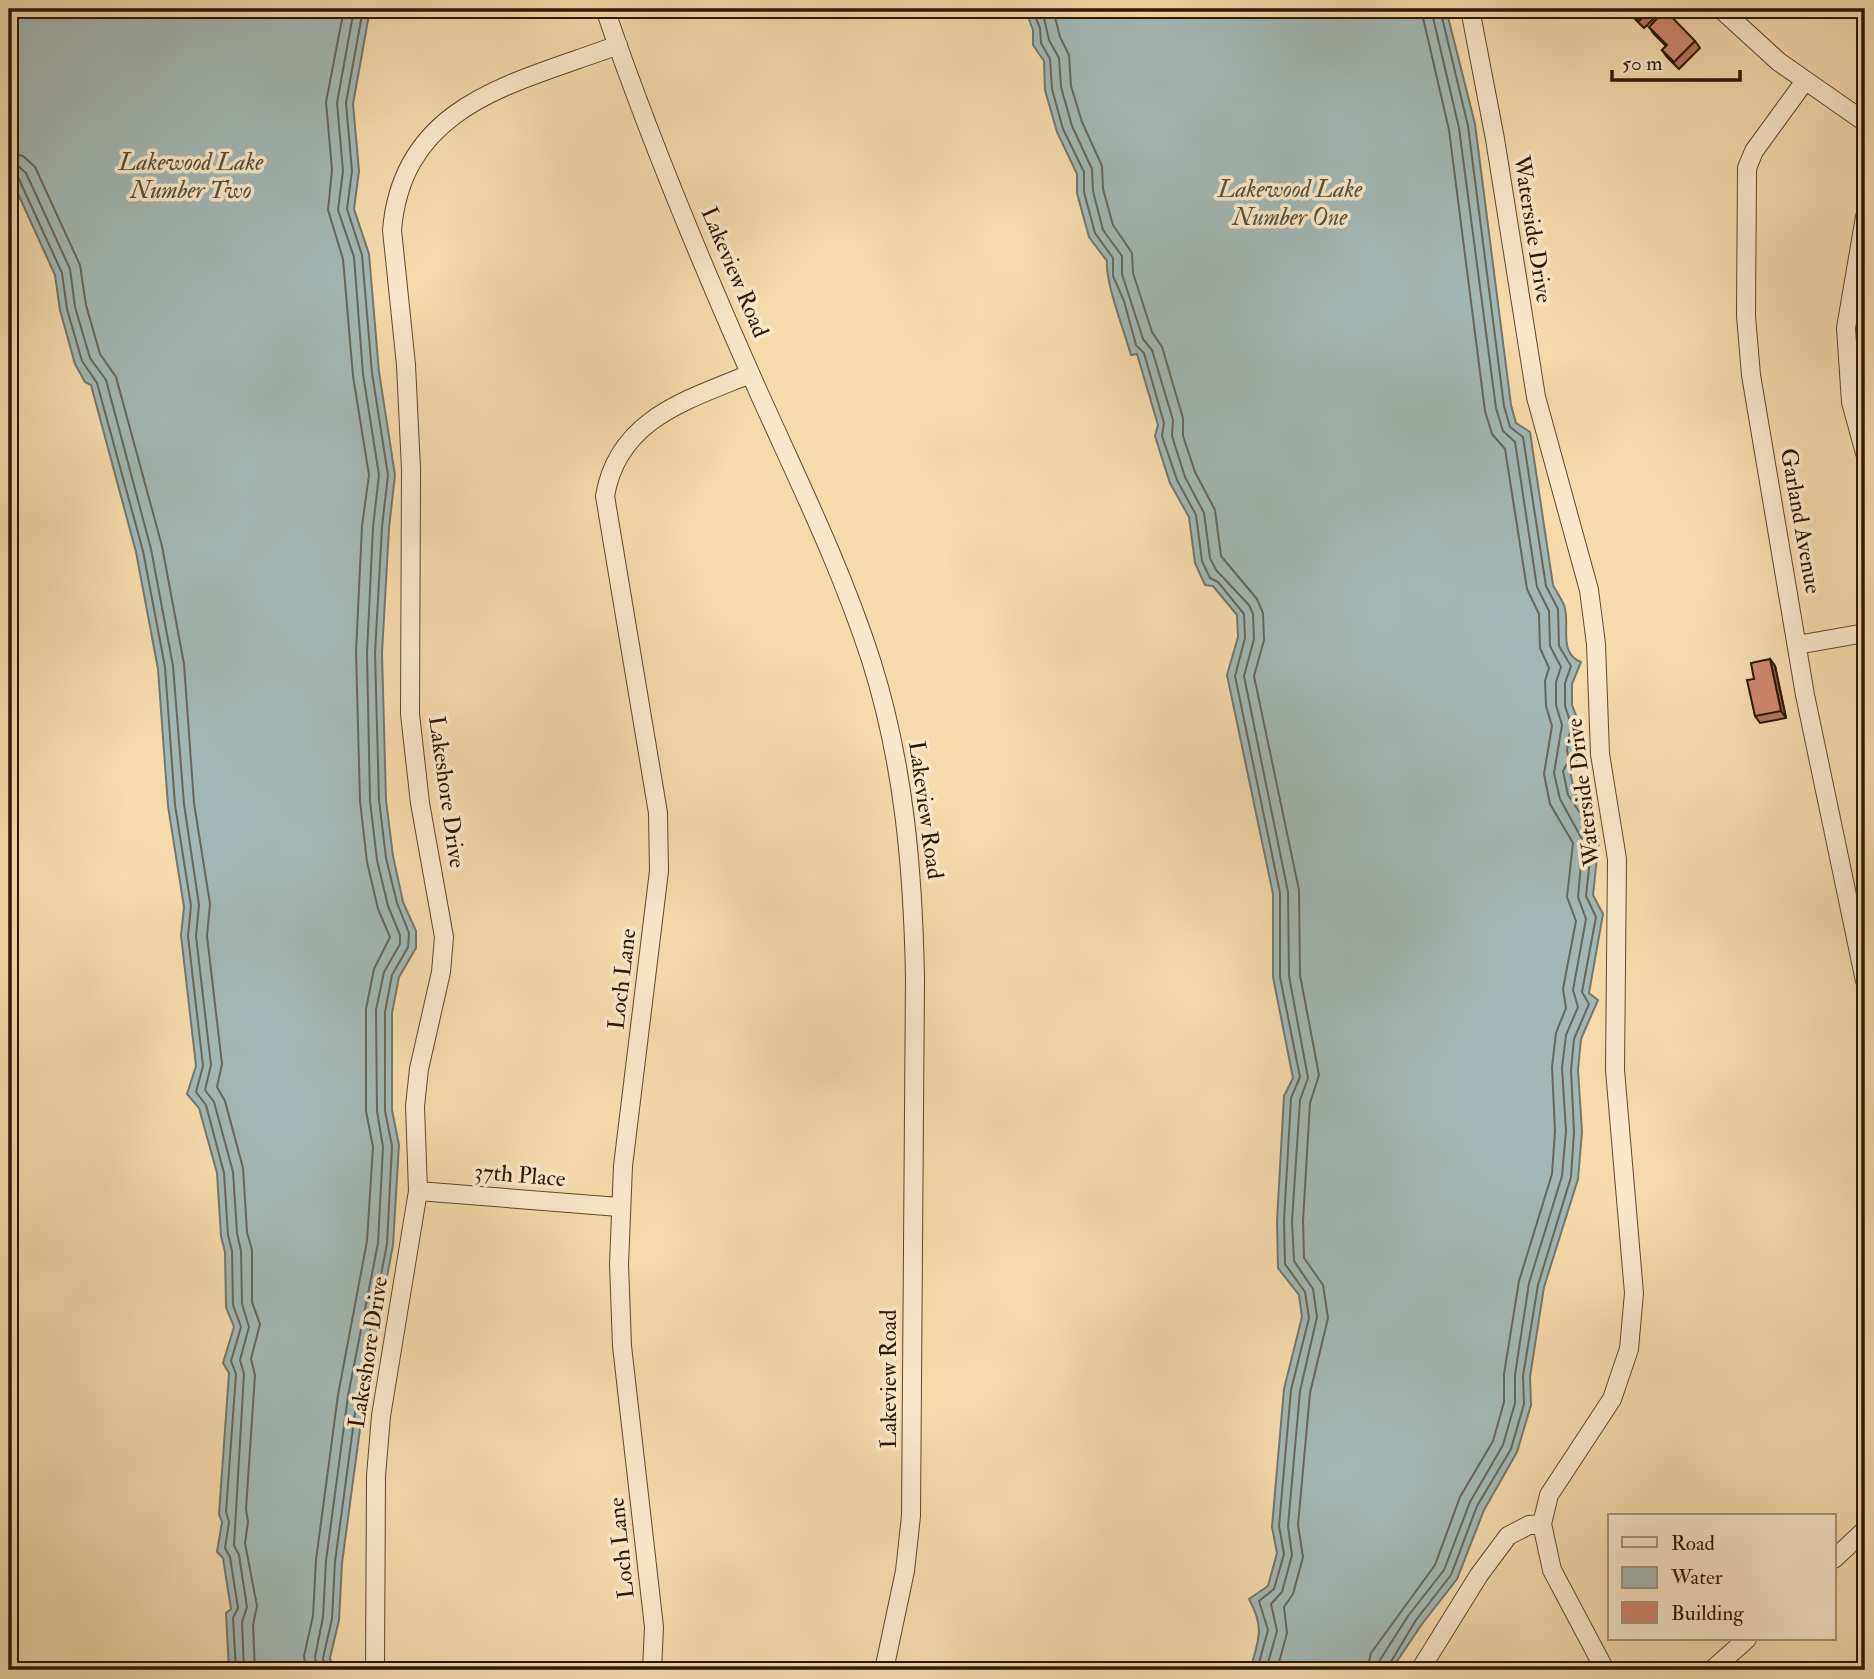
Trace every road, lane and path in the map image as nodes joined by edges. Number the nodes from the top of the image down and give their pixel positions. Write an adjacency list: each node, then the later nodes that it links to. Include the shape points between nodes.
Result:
1 (606, 9): 4 (street, Lakeview Road)
2 (1470, 9): 15 (street, Waterside Drive, via 1536,397 1589,590 1600,754 1617,859 1614,1057 1634,1293 1629,1349 1612,1399 1549,1495)
3 (1721, 9): 5 (street)
4 (618, 45): 8 (street, Lakeview Road); 13 (street, Lakeshore Drive, via 488,93 441,122 409,163 393,213 411,469 410,714 420,803 444,937 415,1106)
5 (1805, 81): 6 (street); 11 (street, Garland Avenue, via 1754,150 1745,182 1751,375)
6 (1865, 122)
7 (1865, 217): 9 (street, via 1846,328 1851,402)
8 (750, 374): 14 (street, Loch Lane, via 676,405 633,435 614,465 606,496 658,813 659,860); 21 (street, Lakeview Road, via 841,578 871,660 900,782 912,884 911,1516 905,1571)
9 (1865, 453)
10 (1865, 633): 11 (street)
11 (1797, 645): 12 (street, Garland Avenue)
12 (1865, 981)
13 (418, 1191): 14 (street, 37th Place); 19 (street, Lakeshore Drive, via 381,1416)
14 (619, 1207): 20 (street, Loch Lane, via 622,1346 654,1627)
15 (1542, 1524): 22 (street, via 1508,1536); 23 (street, Waterside Drive, via 1552,1570)
16 (1865, 1530): 17 (street)
17 (1836, 1557)
18 (1745, 1640): 24 (street)
19 (375, 1670)
20 (652, 1670)
21 (884, 1670)
22 (1420, 1670)
23 (1605, 1670)
24 (1712, 1670)

